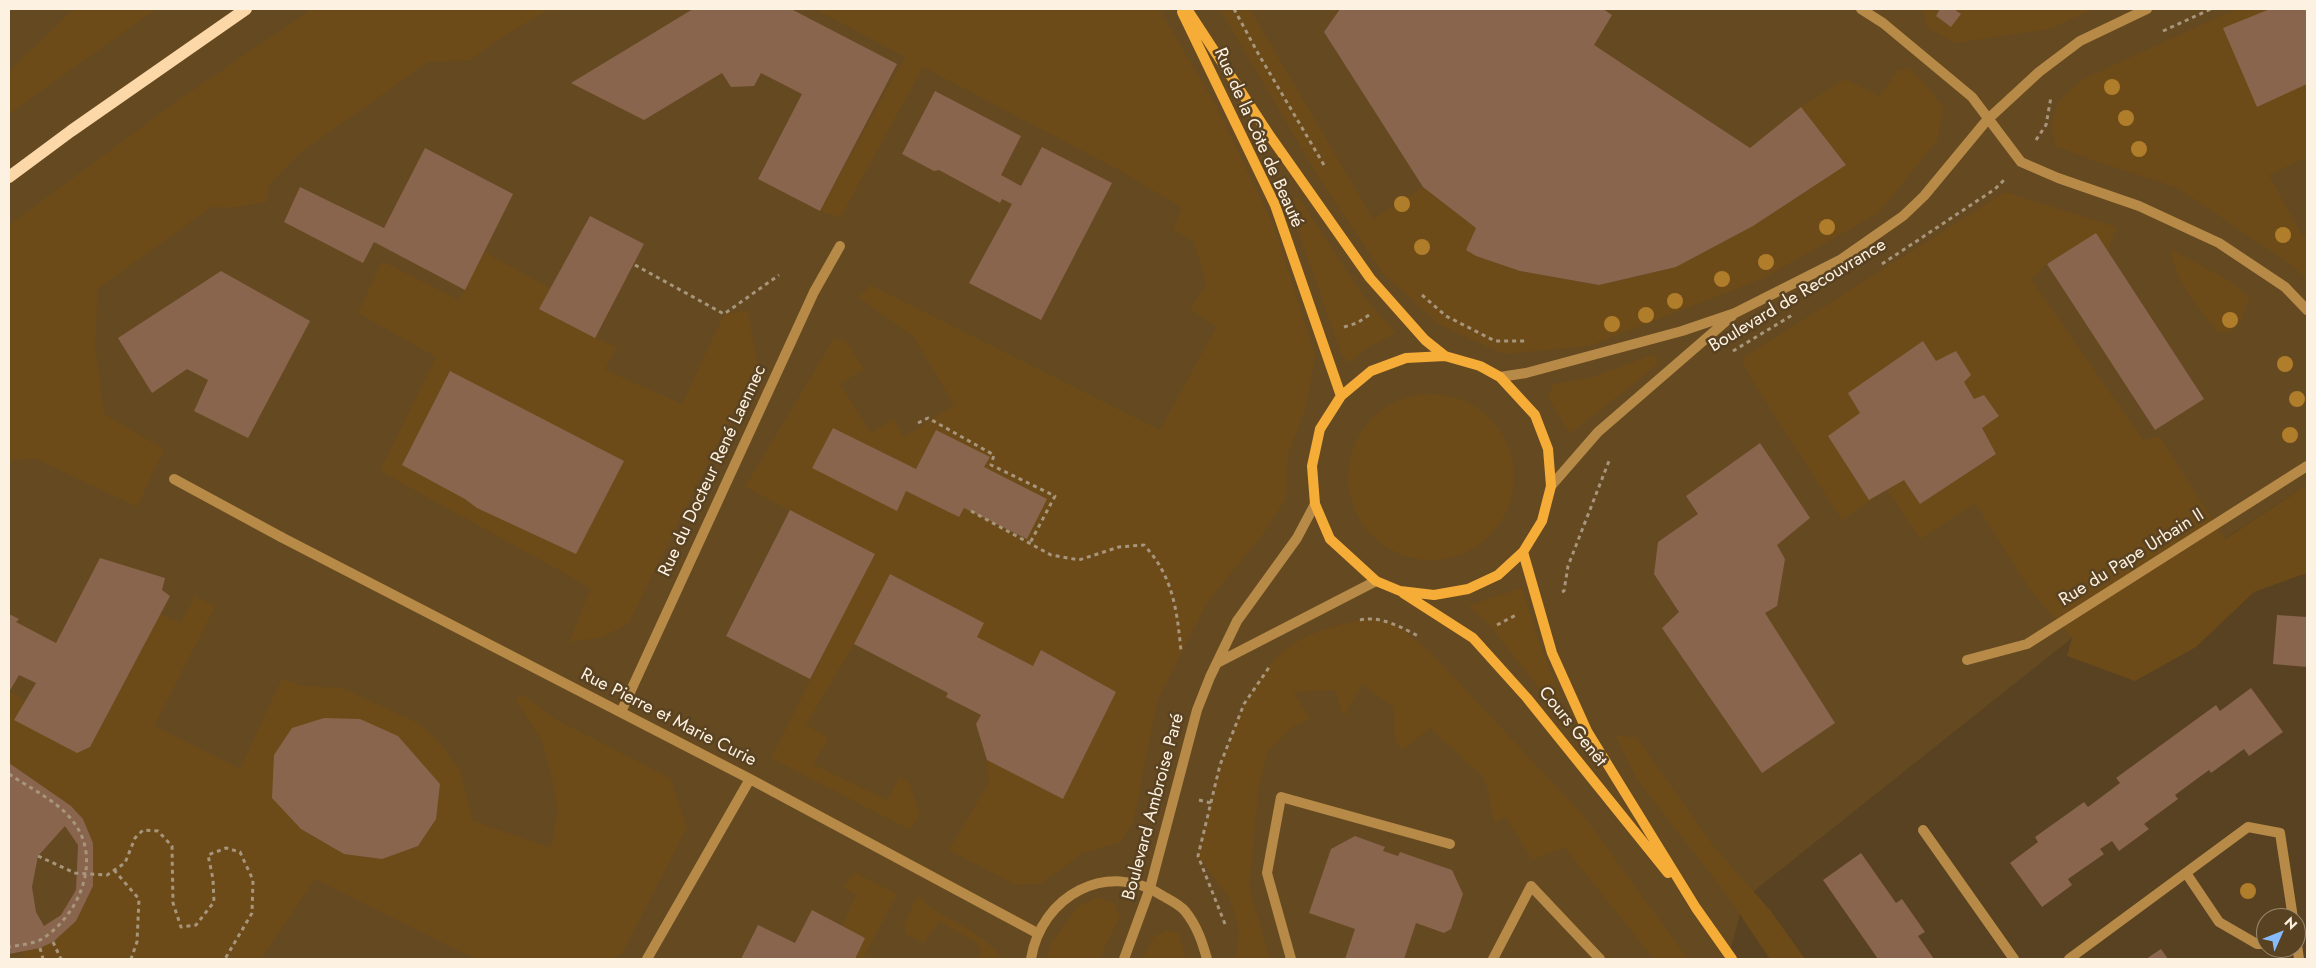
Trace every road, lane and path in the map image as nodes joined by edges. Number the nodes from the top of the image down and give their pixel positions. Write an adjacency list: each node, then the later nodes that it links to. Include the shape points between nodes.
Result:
1 (246, 9): 13 (main road, via 71,130)
2 (1181, 9): 23 (main road, Rue de la Côte de Beauté, via 1275,205)
3 (1187, 9): 19 (main road, via 1270,136 1370,278)
4 (1234, 9): 12 (path)
5 (1861, 9): 10 (street, via 1883,23 1972,97)
6 (2147, 9): 10 (street, Boulevard de Recouvrance, via 2080,41 2039,72)
7 (2211, 9): 8 (path)
8 (2158, 34)
9 (2057, 91): 11 (path, Boulevard de Recouvrance, via 2051,97 2046,125)
10 (1988, 120): 11 (street); 21 (street, Boulevard de Recouvrance, via 1903,216 1840,260)
11 (2021, 162): 16 (path, Boulevard de Recouvrance, via 1995,189); 20 (street, via 2139,206 2219,243 2285,288)
12 (1326, 166)
13 (9, 178)
14 (840, 246): 48 (street, Rue du Docteur René Laennec, via 814,292)
15 (635, 265): 17 (path, via 724,314)
16 (1877, 268)
17 (779, 275)
18 (1419, 292): 24 (path, via 1446,316 1495,341)
19 (1390, 300): 23 (path, via 1357,324); 26 (main road, via 1425,340)
20 (2307, 310)
21 (1735, 313): 27 (street, Boulevard de Recouvrance, via 1672,333); 33 (street, via 1598,432)
22 (1795, 314): 25 (path, Boulevard de Recouvrance)
23 (1319, 332): 28 (main road, Rue de la Côte de Beauté)
24 (1528, 341)
25 (1730, 353)
26 (1445, 356): 27 (main road, via 1480,366); 28 (main road, via 1406,358 1371,371)
27 (1500, 377): 33 (main road, via 1535,415 1548,449)
28 (1341, 396): 34 (main road, via 1320,429 1312,466)
29 (918, 423): 36 (path, via 928,418 994,455 991,465 1055,496)
30 (1615, 454): 40 (path, via 1609,461 1568,566 1564,592)
31 (2307, 466): 45 (street, Rue du Pape Urbain II, via 2027,644)
32 (174, 479): 48 (street, Rue Pierre et Marie Curie)
33 (1551, 486): 37 (main road, via 1542,521)
34 (1315, 504): 38 (main road, via 1330,539); 46 (street, Boulevard Ambroise Paré, via 1297,538 1237,621)
35 (971, 511): 36 (path)
36 (1030, 543): 44 (path, via 1051,555 1079,560 1119,547 1144,545 1157,559 1177,606)
37 (1523, 552): 39 (main road, via 1498,575 1468,590 1434,595); 40 (main road, Cours Genêt)
38 (1376, 581): 39 (main road); 46 (street)
39 (1400, 591): 42 (main road, Cours Genêt)
40 (1538, 603): 42 (path); 58 (main road, Cours Genêt, via 1552,653 1587,731)
41 (1352, 622): 43 (path, via 1367,618 1396,625)
42 (1474, 638): 58 (main road, Cours Genêt, via 1527,698)
43 (1422, 639)
44 (1181, 651)
45 (1967, 660)
46 (1217, 663): 57 (street, Boulevard Ambroise Paré, via 1197,710)
47 (1271, 664): 60 (path, via 1244,704 1220,765 1198,856)
48 (621, 712): 50 (street, Rue Pierre et Marie Curie)
49 (9, 774): 55 (path, via 62,810 76,825 87,850)
50 (750, 779): 61 (street, Rue Pierre et Marie Curie); 70 (street)
51 (1923, 830): 78 (street)
52 (1450, 844): 74 (street, via 1281,797 1267,873)
53 (38, 856): 55 (path, via 75,873)
54 (114, 870): 55 (path, via 107,875); 68 (path, via 139,899 137,942); 69 (path, via 125,863 135,838 143,830 158,831 172,846 174,902 181,927 196,924 214,902 208,855 226,848 240,852 252,880 252,913)
55 (86, 873): 64 (path, via 79,896 64,921 40,940)
56 (2186, 873): 59 (street, via 2248,827 2280,833); 63 (street, via 2219,922); 79 (street)
57 (1150, 888): 61 (street, via 1134,882 1105,881 1077,891 1054,908); 72 (street, Boulevard Ambroise Paré); 73 (street, via 1184,909 1199,932)
58 (1696, 908): 77 (main road, Cours Genêt)
59 (2291, 908)
60 (1227, 931)
61 (1037, 932): 71 (street)
62 (53, 942): 67 (path)
63 (2256, 943)
64 (9, 947)
65 (40, 948): 66 (path)
66 (43, 959)
67 (61, 959)
68 (131, 959)
69 (225, 959)
70 (647, 959)
71 (1031, 959)
72 (1124, 959)
73 (1207, 959)
74 (1291, 959)
75 (1493, 959): 76 (street, via 1531,886)
76 (1600, 959)
77 (1732, 959)
78 (2014, 959)
79 (2069, 959)

